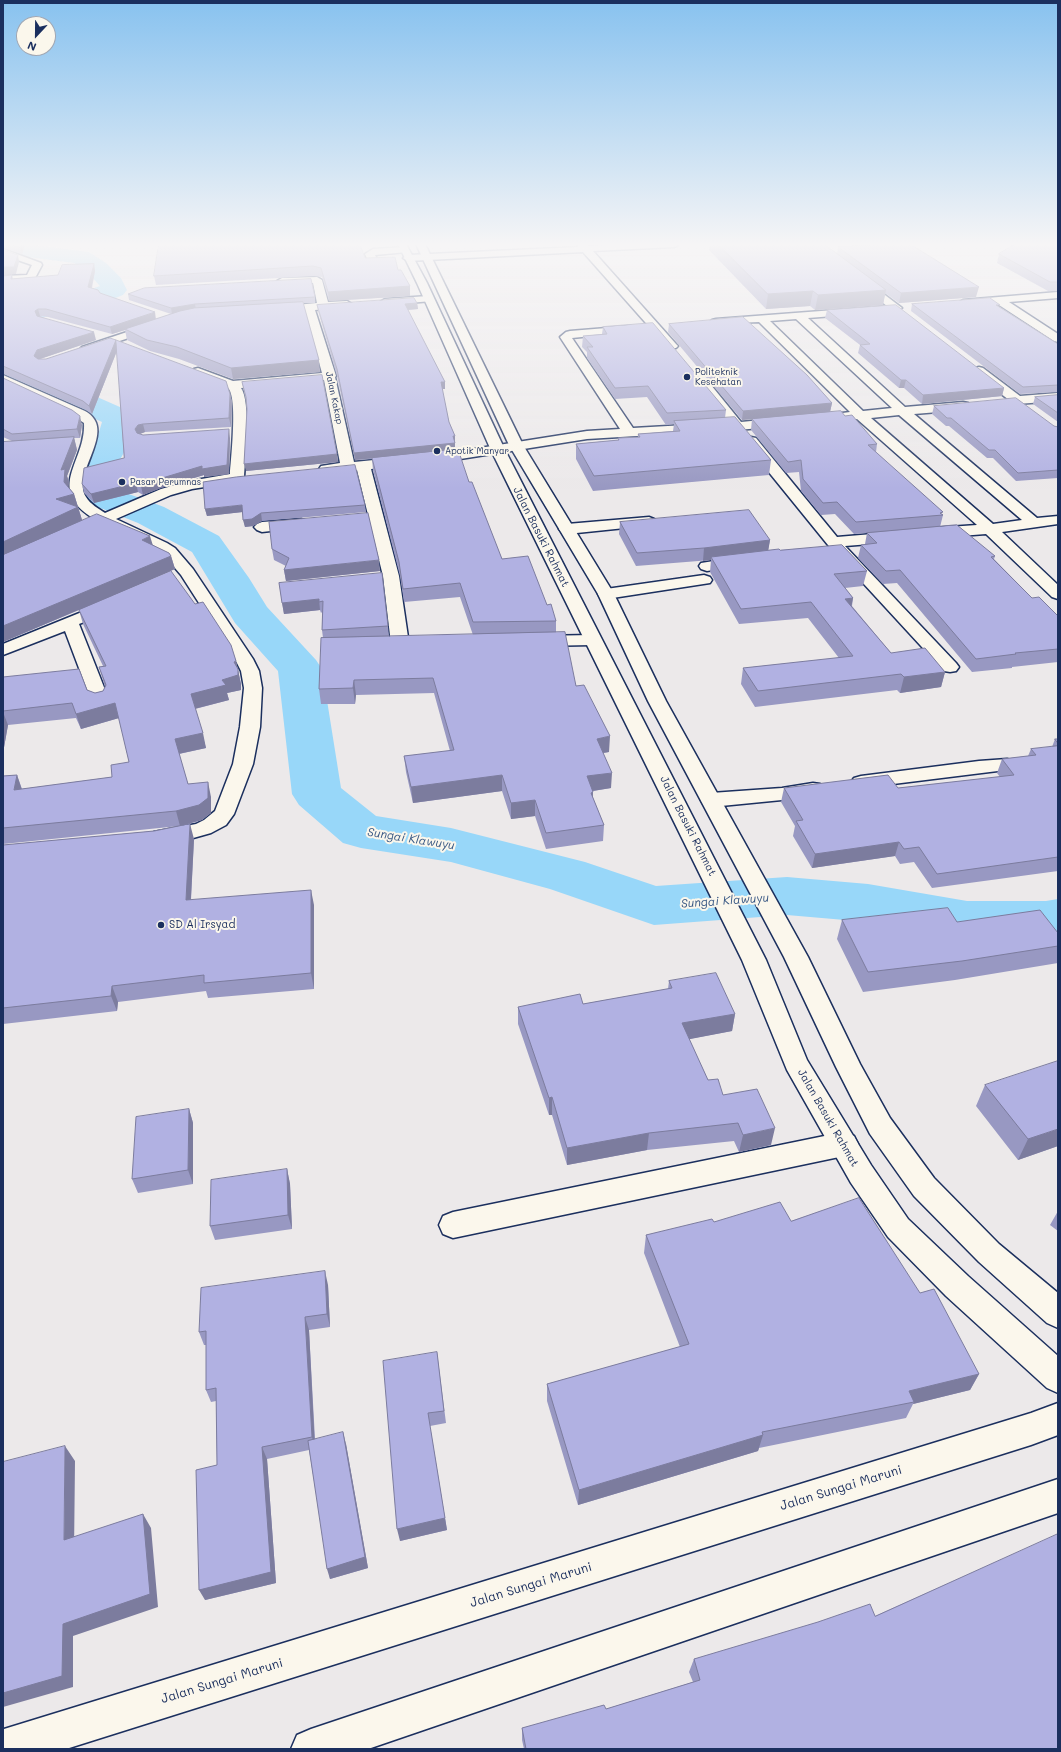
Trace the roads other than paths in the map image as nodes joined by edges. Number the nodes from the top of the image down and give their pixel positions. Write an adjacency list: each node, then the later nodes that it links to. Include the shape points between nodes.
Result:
1 (155, 326): 14 (main road)
2 (316, 326): 20 (main road, Jalan Kakap)
3 (441, 326): 12 (main road, Jalan Basuki Rahmat)
4 (458, 326): 11 (main road, Jalan Basuki Rahmat)
5 (671, 326): 9 (main road)
6 (769, 326): 30 (main road)
7 (810, 326): 28 (main road)
8 (1038, 326): 13 (main road)
9 (656, 327): 17 (main road); 35 (main road, via 566,336)
10 (90, 334): 14 (main road)
11 (464, 338): 12 (main road); 39 (main road, Jalan Basuki Rahmat)
12 (447, 339): 40 (main road, Jalan Basuki Rahmat)
13 (1058, 339)
14 (113, 340): 15 (main road); 16 (main road)
15 (126, 346)
16 (73, 353)
17 (680, 356)
18 (969, 363): 25 (main road)
19 (190, 369): 23 (main road)
20 (330, 376): 23 (main road); 41 (main road, Jalan Kakap)
21 (700, 380): 33 (main road)
22 (6, 382): 37 (main road, via 86,417 91,424)
23 (232, 385): 34 (main road, via 238,393 240,405)
24 (1058, 397): 25 (main road)
25 (1017, 400): 26 (main road); 29 (main road)
26 (1002, 402)
27 (971, 405): 28 (main road)
28 (902, 411): 30 (main road); 49 (main road)
29 (1035, 413)
30 (860, 415): 31 (main road); 51 (main road)
31 (814, 419)
32 (792, 422): 33 (main road)
33 (738, 426): 35 (main road); 54 (main road)
34 (239, 432): 36 (main road); 44 (main road)
35 (629, 432): 39 (main road)
36 (226, 433)
37 (87, 442): 38 (main road); 45 (main road, via 76,495 87,507)
38 (72, 444)
39 (516, 445): 40 (main road); 52 (main road, Jalan Basuki Rahmat)
40 (497, 448): 41 (main road, via 454,456); 60 (main road, Jalan Basuki Rahmat)
41 (356, 466): 42 (main road); 62 (main road, Jalan Kakap)
42 (311, 471)
43 (252, 476): 44 (main road)
44 (237, 478): 45 (main road, via 190,485 166,492)
45 (107, 516): 53 (main road); 70 (main road, via 169,551 179,575 244,659 250,671 253,688 243,764 224,814 211,826 183,834)
46 (666, 520): 52 (main road)
47 (1058, 520): 49 (main road)
48 (315, 523): 50 (main road)
49 (1034, 523): 51 (main road)
50 (262, 527)
51 (990, 529): 54 (main road, via 915,535); 57 (main road)
52 (567, 530): 56 (main road, Jalan Basuki Rahmat)
53 (63, 537)
54 (832, 547): 64 (main road)
55 (754, 560): 56 (main road)
56 (606, 594): 66 (main road, Jalan Basuki Rahmat)
57 (1058, 594)
58 (121, 600): 59 (main road)
59 (70, 622): 63 (main road); 65 (main road)
60 (592, 640): 61 (main road); 67 (main road, Jalan Basuki Rahmat)
61 (522, 641)
62 (399, 644)
63 (3, 650)
64 (950, 666)
65 (100, 700)
66 (657, 701): 67 (main road); 69 (main road, Jalan Basuki Rahmat)
67 (626, 706): 71 (main road, Jalan Basuki Rahmat, via 754,960 796,1063)
68 (1007, 765): 69 (main road, via 782,794)
69 (711, 800): 73 (main road, Jalan Basuki Rahmat, via 796,957 880,1126 924,1187 989,1253)
70 (142, 839)
71 (844, 1144): 72 (main road); 74 (main road, Jalan Basuki Rahmat, via 898,1228 956,1286)
72 (453, 1225)
73 (1058, 1313)
74 (1058, 1377)
75 (1058, 1419): 77 (main road, Jalan Sungai Maruni)
76 (1058, 1496): 78 (main road)
77 (4, 1749)
78 (311, 1749)

